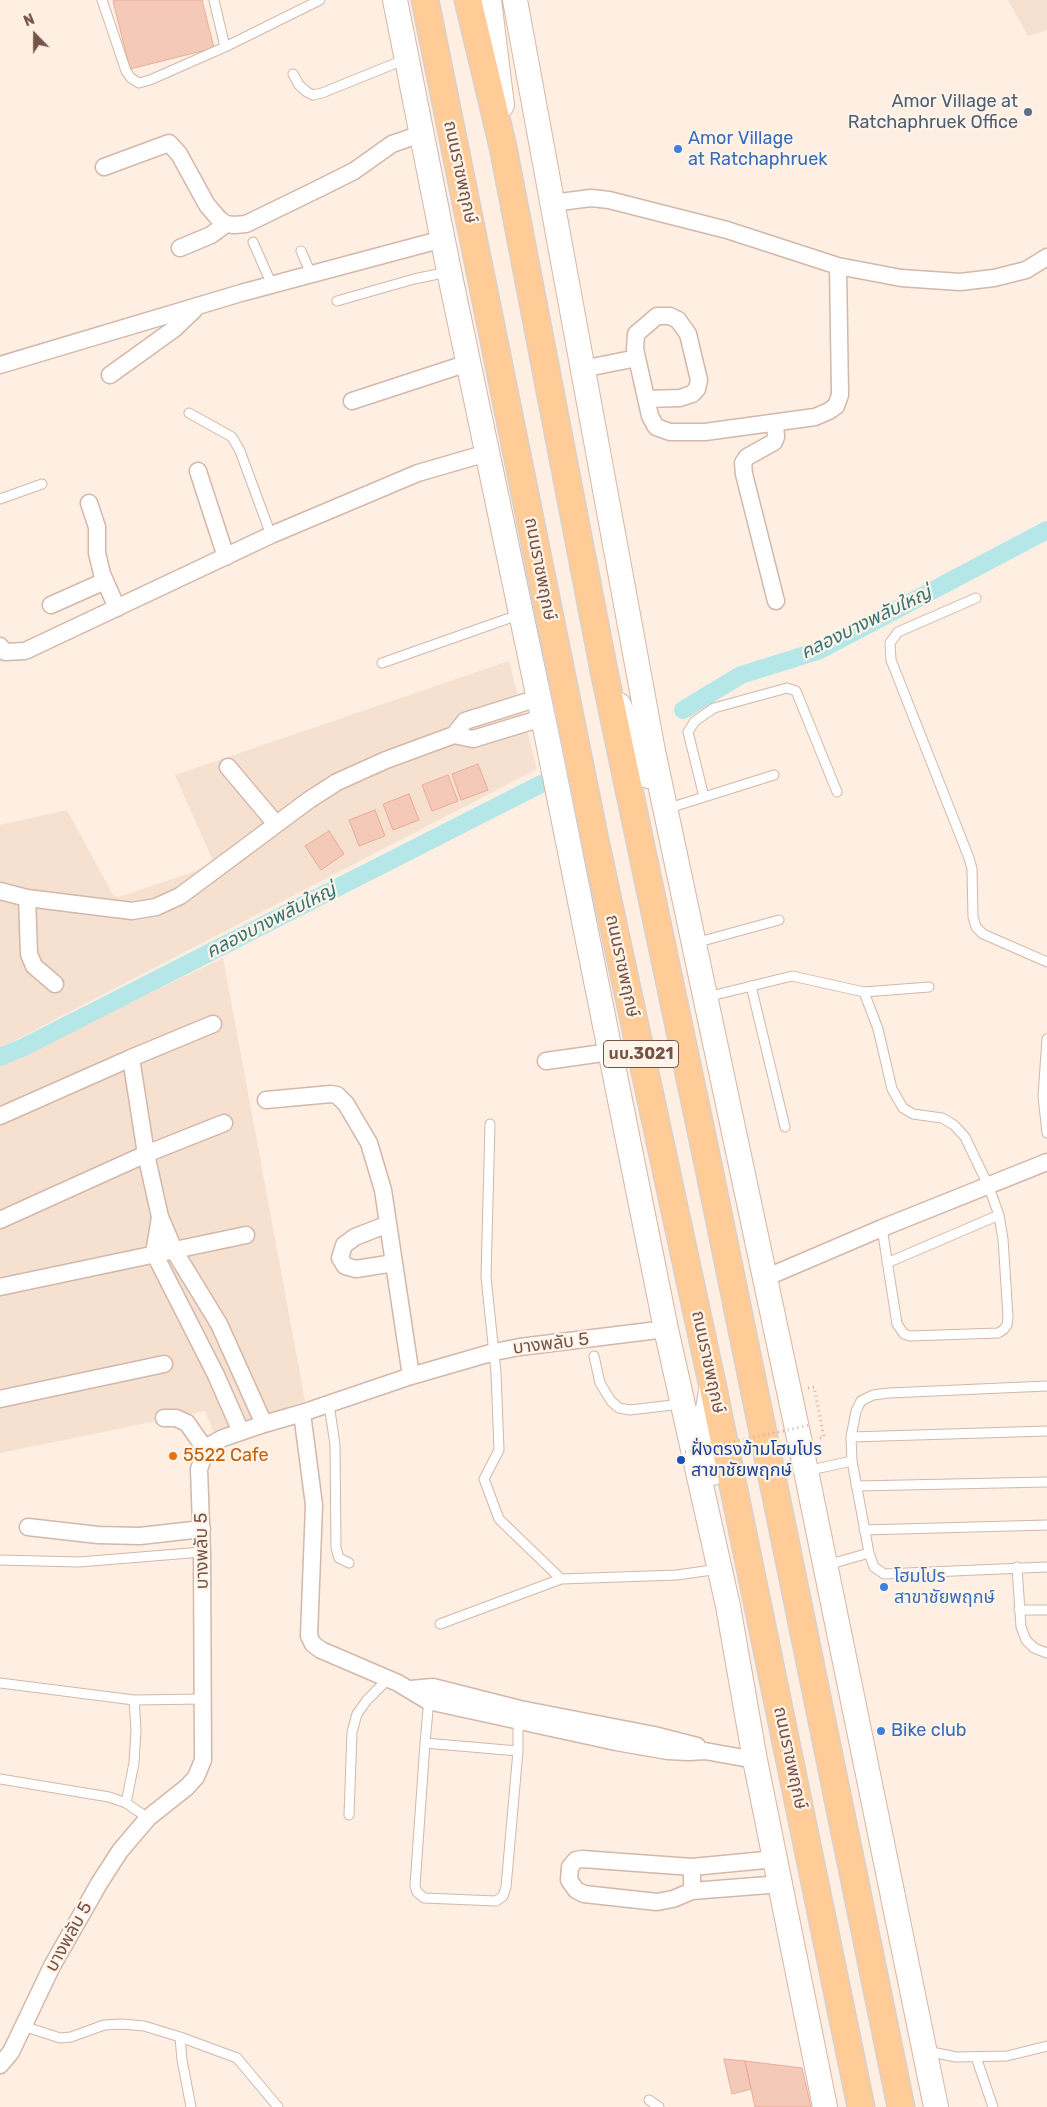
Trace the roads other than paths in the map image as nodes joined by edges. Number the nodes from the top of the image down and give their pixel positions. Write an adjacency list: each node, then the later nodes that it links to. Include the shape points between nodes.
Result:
1 (102, 0): 9 (lane, via 126,71 139,83)
2 (214, 0): 9 (lane)
3 (320, 0): 9 (lane)
4 (395, 0): 10 (main road, ถนนราชพฤกษ์ / นบ.3021)
5 (425, 0): 60 (main road, ถนนราชพฤกษ์ / นบ.3021)
6 (468, 0): 13 (main road, นบ.3021)
7 (489, 0): 13 (main road, via 503,111)
8 (515, 0): 15 (main road)
9 (225, 47)
10 (406, 59): 11 (lane, via 313,95 299,85); 12 (main road, ถนนราชพฤกษ์ / นบ.3021)
11 (293, 74)
12 (421, 134): 16 (street, via 392,144 354,171 246,224); 17 (main road, ถนนราชพฤกษ์ / นบ.3021)
13 (503, 147): 52 (main road, นบ.3021)
14 (104, 167): 16 (street, via 170,143 180,154 207,205)
15 (552, 203): 22 (street, via 591,198 609,200 727,230); 31 (main road)
16 (226, 224): 19 (street, via 211,235)
17 (443, 239): 23 (main road, ถนนราชพฤกษ์ / นบ.3021); 24 (street)
18 (253, 242): 25 (lane)
19 (180, 248)
20 (301, 251): 24 (lane)
21 (1047, 258): 22 (street, via 1026,270 960,282 901,278)
22 (838, 266): 36 (street, via 840,395 836,406 815,417)
23 (449, 271): 26 (lane); 29 (main road, ถนนราชพฤกษ์ / นบ.3021)
24 (311, 274): 25 (street)
25 (272, 285): 27 (street)
26 (337, 302)
27 (197, 307): 30 (street); 32 (street, via 174,329)
28 (637, 358): 31 (street); 33 (street); 33 (street, via 636,334 657,316 678,320 688,334 699,380 697,389 680,398)
29 (468, 363): 34 (street); 37 (main road, ถนนราชพฤกษ์ / นบ.3021)
30 (0, 365)
31 (582, 368): 58 (main road)
32 (110, 375)
33 (646, 399): 36 (street, via 656,427 670,432 705,432)
34 (352, 401)
35 (189, 413): 42 (lane, via 232,437)
36 (775, 423): 46 (street, via 774,442 747,457 743,463)
37 (487, 453): 42 (street, via 418,473); 49 (main road, ถนนราชพฤกษ์ / นบ.3021)
38 (198, 471): 43 (street)
39 (42, 484): 40 (lane)
40 (0, 499)
41 (89, 503): 44 (street, via 94,514 97,552)
42 (271, 535): 43 (street)
43 (226, 557): 48 (street)
44 (104, 581): 47 (street); 48 (street)
45 (976, 598): 65 (lane, via 898,632 890,643 891,660 970,858 976,927 983,934)
46 (776, 601)
47 (50, 605)
48 (117, 608): 50 (street, via 25,651 5,652)
49 (521, 614): 51 (lane); 53 (main road, ถนนราชพฤกษ์ / นบ.3021)
50 (0, 646)
51 (382, 663)
52 (604, 671): 58 (main road); 167 (main road, นบ.3021)
53 (542, 716): 59 (street, via 473,739 454,735 386,760 338,782); 60 (main road); 73 (main road, ถนนราชพฤกษ์ / นบ.3021)
54 (228, 767): 59 (street)
55 (774, 776): 57 (lane)
56 (837, 792): 57 (lane, via 796,691 787,688 714,708 695,721 688,732)
57 (704, 797): 58 (lane)
58 (667, 816): 64 (main road)
59 (276, 824): 62 (street, via 180,896 156,907 132,911)
60 (595, 840): 104 (main road, ถนนราชพฤกษ์ / นบ.3021)
61 (0, 891): 62 (street)
62 (27, 898): 66 (street, via 29,954 34,966)
63 (779, 920): 64 (lane)
64 (695, 943): 70 (main road)
65 (1047, 962)
66 (55, 984)
67 (750, 986): 69 (lane, via 792,976); 70 (lane); 80 (lane)
68 (929, 987): 69 (lane)
69 (864, 992): 84 (lane, via 878,1029 892,1089 903,1108 913,1114 942,1118 954,1125 965,1137)
70 (707, 997): 95 (main road)
71 (213, 1024): 74 (street)
72 (1047, 1039): 81 (lane, via 1043,1096)
73 (610, 1052): 75 (street); 97 (main road, ถนนราชพฤกษ์ / นบ.3021)
74 (130, 1058): 77 (street); 82 (street)
75 (546, 1061)
76 (266, 1100): 88 (street, via 331,1094 346,1104 369,1143 384,1190)
77 (0, 1116)
78 (224, 1122): 82 (street)
79 (490, 1124): 99 (lane, via 486,1277)
80 (785, 1127)
81 (1047, 1133)
82 (146, 1154): 86 (street); 87 (street)
83 (1047, 1162): 84 (street)
84 (988, 1185): 85 (lane); 89 (street)
85 (999, 1215): 94 (lane); 94 (lane, via 1008,1317 1007,1325 998,1333 904,1334 897,1324)
86 (160, 1217): 91 (street); 92 (street)
87 (0, 1220)
88 (388, 1224): 93 (street); 93 (street, via 355,1237 344,1245 340,1258 345,1266 356,1269)
89 (882, 1228): 94 (lane); 95 (street)
90 (246, 1235): 91 (street)
91 (175, 1252): 92 (street); 98 (street, via 219,1324)
92 (154, 1254): 96 (street); 101 (street)
93 (394, 1263): 103 (street)
94 (888, 1263)
95 (765, 1278): 117 (main road)
96 (0, 1287)
97 (666, 1329): 99 (street, บางพลับ 5); 108 (main road, ถนนราชพฤกษ์ / นบ.3021)
98 (227, 1344): 101 (street); 111 (street)
99 (494, 1352): 103 (street, บางพลับ 5); 132 (lane, via 499,1450 484,1479 500,1519)
100 (594, 1356): 108 (lane, via 600,1384 619,1408 630,1410)
101 (207, 1357): 113 (street)
102 (164, 1364): 106 (street)
103 (411, 1376): 107 (street, บางพลับ 5)
104 (712, 1383): 133 (main road, via 705,1426 726,1553); 166 (main road, ถนนราชพฤกษ์ / นบ.3021)
105 (1047, 1386): 114 (lane, via 873,1395 861,1401 856,1410)
106 (0, 1399)
107 (329, 1404): 109 (street, บางพลับ 5); 127 (lane, via 334,1445 336,1548 339,1558)
108 (682, 1404): 131 (main road, ถนนราชพฤกษ์ / นบ.3021)
109 (302, 1413): 111 (street, บางพลับ 5); 138 (street, via 314,1505 309,1636 321,1650)
110 (164, 1418): 115 (street, via 176,1418 187,1423)
111 (264, 1424): 113 (street, บางพลับ 5)
112 (1047, 1431): 114 (lane)
113 (241, 1432): 115 (street, บางพลับ 5, via 223,1438)
114 (851, 1438): 116 (lane)
115 (206, 1450): 122 (street, บางพลับ 5, via 199,1469)
116 (852, 1461): 117 (lane); 119 (lane)
117 (806, 1471): 128 (main road)
118 (1047, 1482): 119 (lane)
119 (856, 1486): 123 (lane)
120 (1047, 1525): 123 (lane)
121 (28, 1528): 122 (street, via 140,1536)
122 (202, 1529): 124 (street, บางพลับ 5)
123 (864, 1530): 125 (lane)
124 (202, 1552): 126 (lane, via 79,1562); 141 (street, บางพลับ 5)
125 (869, 1553): 128 (lane); 129 (lane, via 874,1567 884,1574)
126 (0, 1560)
127 (349, 1563)
128 (824, 1566): 158 (main road)
129 (1017, 1567): 130 (lane); 134 (lane)
130 (1047, 1567)
131 (719, 1569): 132 (lane, via 677,1575); 133 (main road, ถนนราชพฤกษ์ / นบ.3021)
132 (561, 1579): 136 (lane)
133 (728, 1606): 146 (main road, ถนนราชพฤกษ์ / นบ.3021)
134 (1019, 1610): 135 (lane); 137 (lane, via 1026,1640 1034,1648)
135 (1047, 1610)
136 (440, 1624)
137 (1047, 1653)
138 (388, 1679): 140 (street); 149 (lane, via 357,1714 352,1732)
139 (0, 1683): 142 (lane)
140 (430, 1694): 143 (street); 144 (lane)
141 (204, 1699): 142 (lane); 150 (street, บางพลับ 5, via 204,1749 200,1768 187,1787)
142 (134, 1700): 148 (lane, via 134,1763)
143 (519, 1715): 145 (lane); 146 (street, via 577,1727 674,1739 705,1751)
144 (425, 1743): 145 (lane); 145 (lane, via 415,1886 424,1898 496,1901 503,1896)
145 (518, 1751)
146 (755, 1760): 151 (main road, ถนนราชพฤกษ์ / นบ.3021)
147 (0, 1779): 148 (lane, via 109,1797)
148 (126, 1803): 150 (lane)
149 (349, 1815)
150 (148, 1818): 155 (street, บางพลับ 5, via 120,1851 100,1882 52,1966)
151 (776, 1859): 152 (street); 153 (main road, ถนนราชพฤกษ์ / นบ.3021)
152 (692, 1867): 154 (street); 154 (street, via 582,1859 572,1862 569,1880 576,1890 584,1894 642,1902 673,1899)
153 (781, 1884): 154 (street); 165 (main road, ถนนราชพฤกษ์ / นบ.3021)
154 (692, 1891)
155 (23, 2026): 156 (lane, via 60,2038 104,2025 122,2024 144,2026); 160 (street, บางพลับ 5, via 11,2052)
156 (180, 2037): 162 (lane); 163 (lane, via 237,2058)
157 (1047, 2046): 159 (lane, via 1007,2056)
158 (925, 2051): 159 (lane); 168 (main road)
159 (976, 2058): 169 (lane)
160 (0, 2065)
161 (648, 2100): 164 (lane)
162 (191, 2107)
163 (278, 2107)
164 (659, 2107)
165 (826, 2107)
166 (861, 2107)
167 (901, 2107)
168 (936, 2107)
169 (993, 2107)

